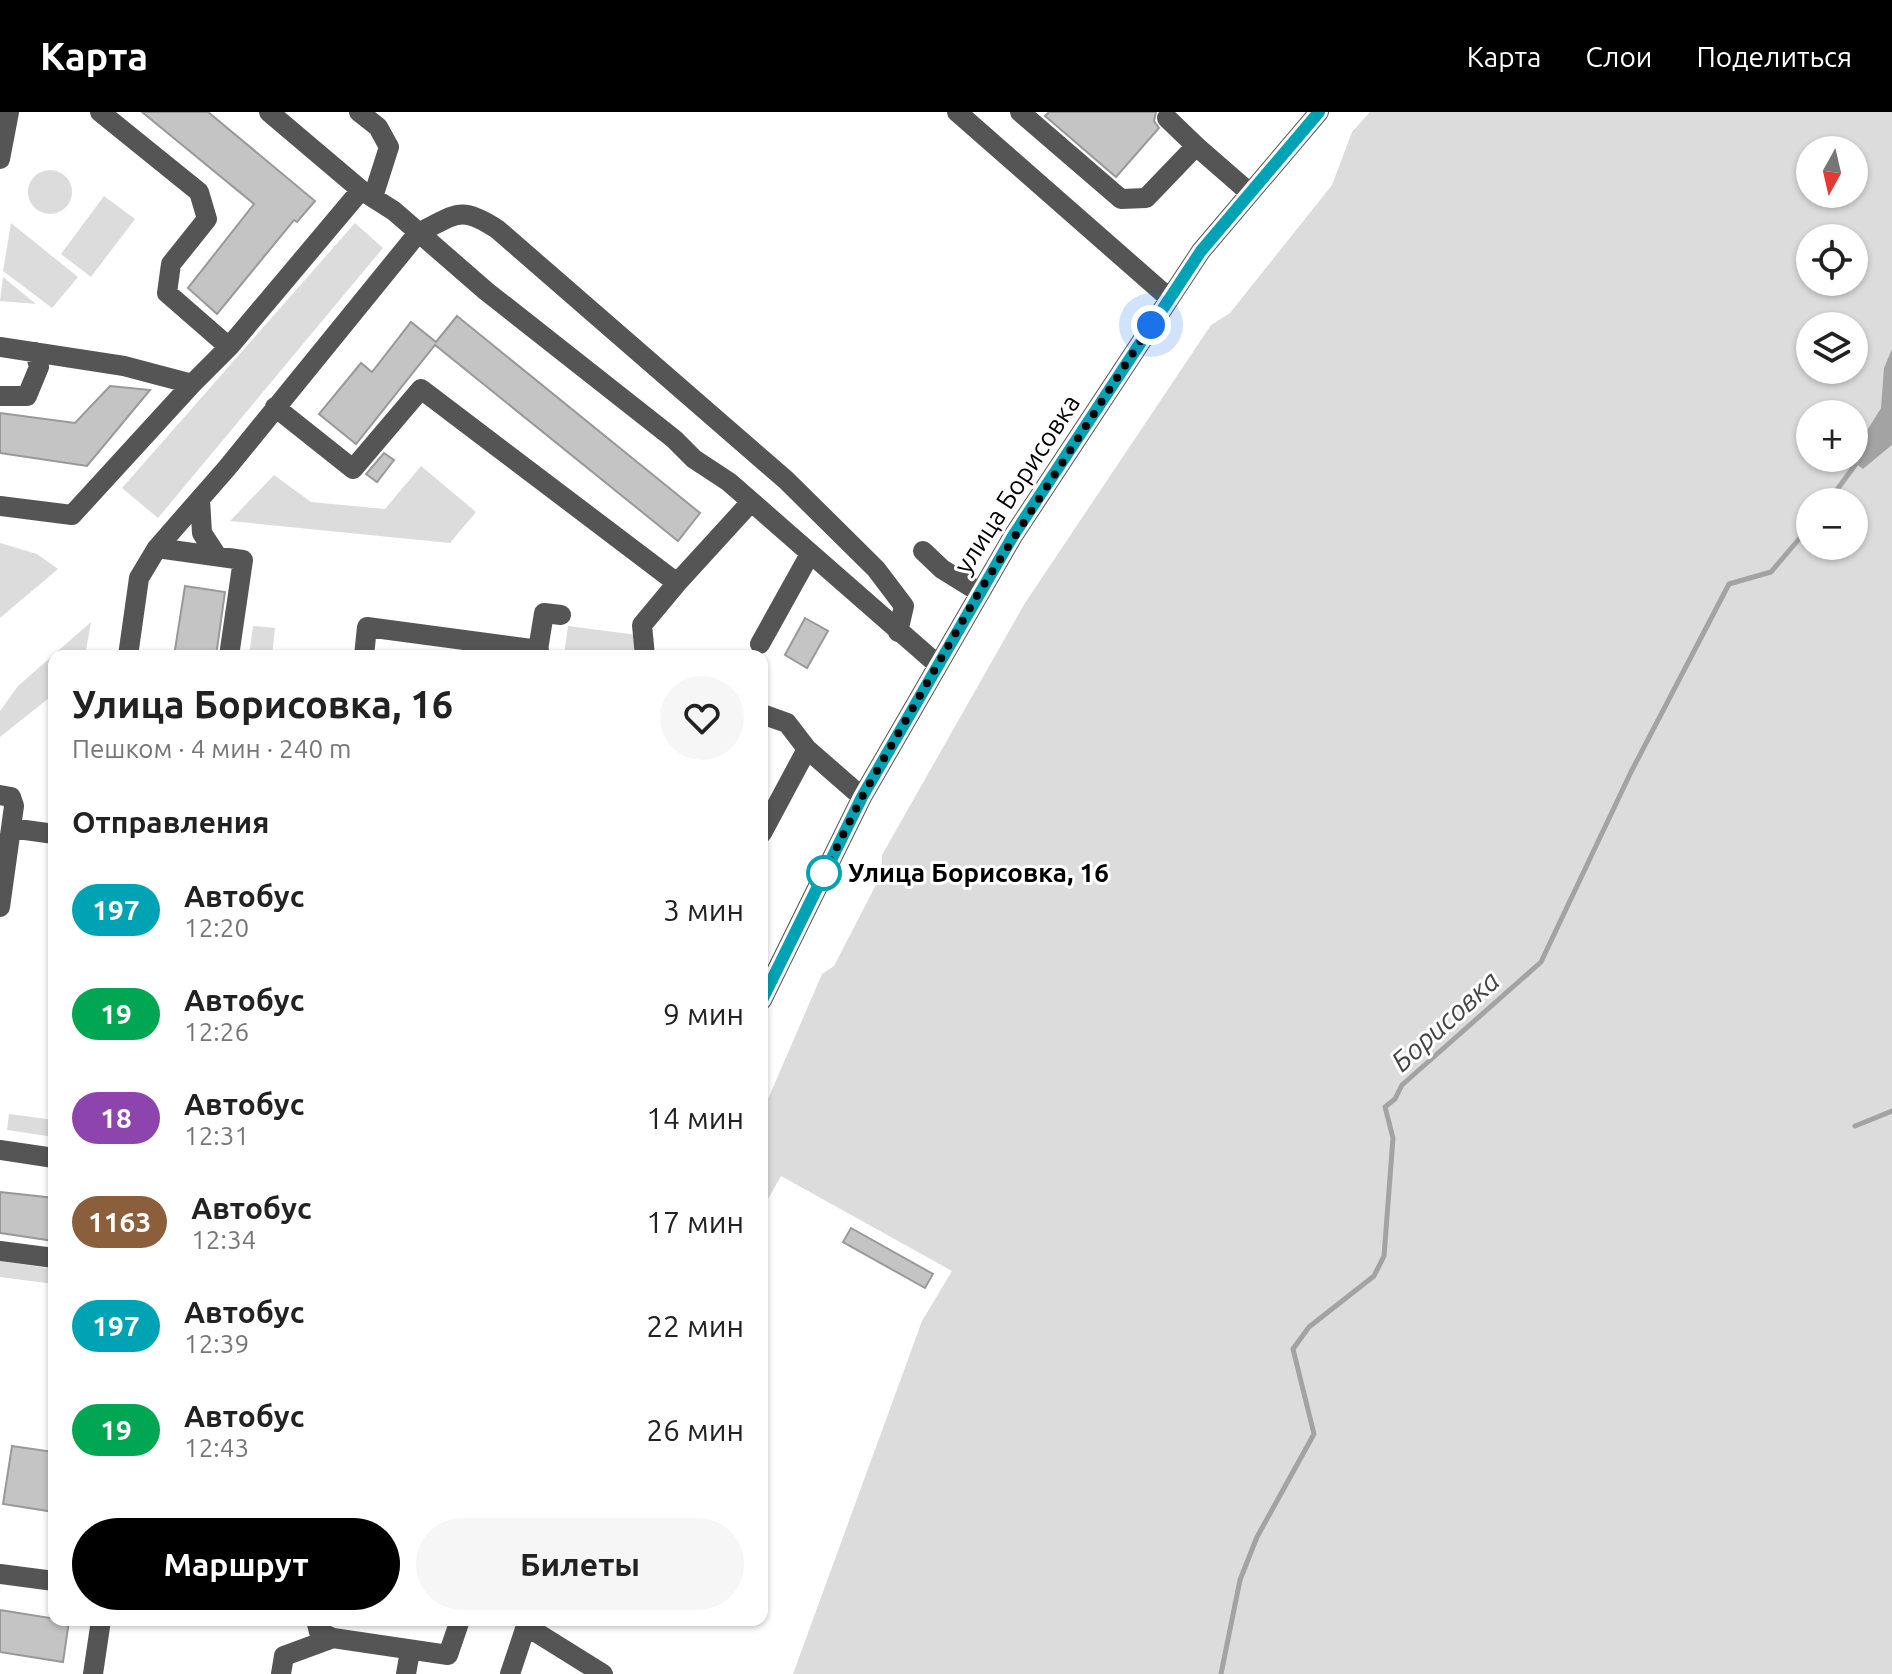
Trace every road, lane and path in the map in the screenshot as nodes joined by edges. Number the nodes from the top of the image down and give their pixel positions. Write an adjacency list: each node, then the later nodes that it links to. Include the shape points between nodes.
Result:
1 (9, 112): 9 (street)
2 (100, 112): 16 (street, via 199,192 207,219 171,264 167,293)
3 (269, 112): 11 (street)
4 (359, 112): 11 (street, via 378,127 389,147)
5 (957, 112): 14 (street)
6 (1020, 112): 10 (street, via 1121,199 1146,198)
7 (1318, 112): 12 (street, улица Борисовка)
8 (1167, 118): 10 (street)
9 (1, 146)
10 (1196, 146): 12 (street)
11 (367, 193): 13 (street); 16 (street)
12 (1250, 193): 14 (street, улица Борисовка)
13 (418, 233): 20 (street); 22 (street); 31 (street, via 472,212 497,229 786,480 876,569 904,606)
14 (1169, 298): 29 (street, улица Борисовка)
15 (0, 347): 17 (street)
16 (229, 347): 18 (street)
17 (35, 352): 18 (street, via 124,366); 19 (street, via 39,367 27,396)
18 (192, 384): 23 (street, via 72,515)
19 (0, 396)
20 (275, 407): 21 (street); 28 (street, via 353,469 421,389)
21 (200, 499): 24 (street); 27 (street, via 202,533)
22 (751, 502): 26 (street); 28 (street)
23 (0, 506)
24 (157, 548): 27 (street); 33 (street, via 139,578)
25 (923, 551): 29 (street)
26 (810, 554): 31 (street); 32 (street)
27 (217, 556): 34 (street, via 243,560)
28 (677, 583): 38 (street, via 642,625)
29 (979, 592): 39 (street, улица Борисовка)
30 (561, 615): 37 (street, via 544,613)
31 (898, 632): 39 (street)
32 (760, 644)
33 (129, 650)
34 (230, 650)
35 (365, 650): 36 (street, via 367,627)
36 (518, 650)
37 (538, 650)
38 (644, 650)
39 (937, 664): 43 (street, улица Борисовка)
40 (768, 716): 41 (street, via 787,723)
41 (807, 749): 43 (street); 44 (street)
42 (0, 795): 46 (street, via 14,802)
43 (862, 797): 48 (street, улица Борисовка)
44 (768, 822)
45 (48, 835): 46 (street)
46 (7, 839): 47 (street)
47 (1, 894)
48 (768, 988)
49 (0, 1150): 50 (street)
50 (48, 1157)
51 (0, 1251): 52 (street)
52 (48, 1257)
53 (0, 1574): 54 (street)
54 (48, 1580)
55 (100, 1626): 62 (street)
56 (318, 1626): 60 (street)
57 (458, 1626): 61 (street, via 448,1655)
58 (526, 1626): 65 (street)
59 (531, 1626): 66 (street)
60 (333, 1638): 61 (street); 63 (street, via 284,1656)
61 (410, 1651): 64 (street)
62 (93, 1674)
63 (281, 1674)
64 (406, 1674)
65 (510, 1674)
66 (603, 1674)

